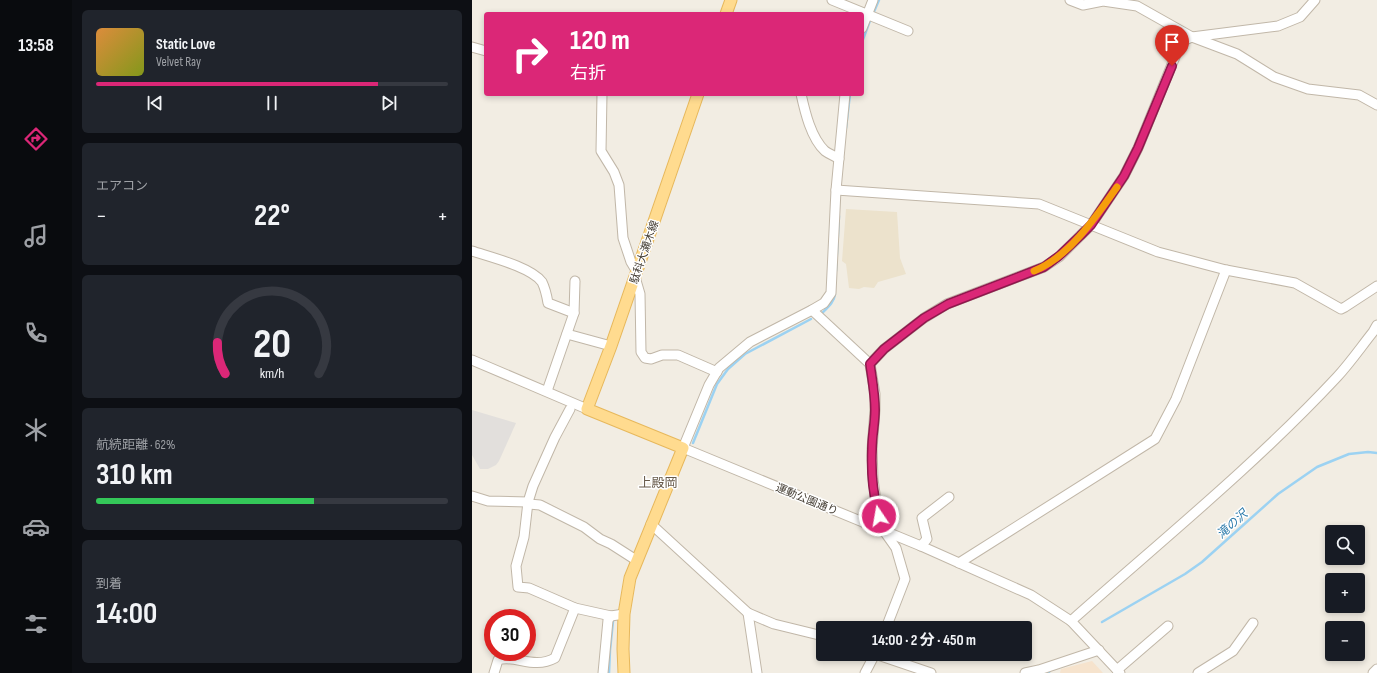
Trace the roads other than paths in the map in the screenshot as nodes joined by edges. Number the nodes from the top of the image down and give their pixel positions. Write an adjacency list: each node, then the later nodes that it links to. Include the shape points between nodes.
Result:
1 (731, 0): 6 (main road)
2 (832, 0): 7 (street)
3 (873, 0): 9 (street)
4 (1070, 0): 12 (street, via 1083,5 1103,1 1137,6)
5 (1315, 0): 12 (street, via 1300,17 1278,26)
6 (727, 12)
7 (860, 12)
8 (864, 13): 9 (street)
9 (870, 16): 10 (street); 11 (street)
10 (864, 25)
11 (908, 31)
12 (1192, 37): 19 (street, via 1238,54 1274,77 1308,89 1358,95); 22 (street, via 1184,41 1178,52 1124,176)
13 (472, 47): 14 (street)
14 (484, 50)
15 (602, 96): 25 (street, via 600,151 619,185 623,238)
16 (697, 96): 25 (main road, 駄科大瀬木線)
17 (802, 96): 20 (street, via 813,134 825,151)
18 (845, 96): 20 (street)
19 (1377, 105)
20 (839, 159): 21 (street)
21 (836, 190): 22 (street, via 1039,204); 28 (street, via 831,293 824,303)
22 (1091, 225): 24 (street, via 1158,252); 34 (street, via 1044,267 948,304 918,322 884,349)
23 (472, 251): 29 (street, via 501,260 534,275 543,284 548,303)
24 (1226, 270): 27 (street, via 1295,283 1341,309); 47 (street, via 1176,399 1155,439)
25 (636, 275): 32 (main road, 駄科大瀬木線); 35 (street, via 640,294 641,352 645,358 678,355)
26 (575, 281): 29 (street)
27 (1377, 286)
28 (812, 310): 34 (street); 35 (street, via 750,342)
29 (574, 313): 31 (street)
30 (1377, 325): 53 (street, via 1338,376 1276,438)
31 (567, 334): 32 (street); 36 (street)
32 (611, 346): 37 (main road, 駄科大瀬木線)
33 (472, 360): 36 (street, 運動公園通り)
34 (870, 364): 44 (street, via 875,394 873,478 877,508)
35 (717, 372): 39 (street, via 709,384)
36 (547, 391): 37 (street, 運動公園通り)
37 (587, 408): 39 (main road, 運動公園通り)
38 (570, 409): 42 (street, via 531,490)
39 (683, 448): 43 (main road); 44 (street, 運動公園通り)
40 (472, 496): 42 (street, via 488,501)
41 (949, 497): 45 (street, via 922,518 927,539)
42 (529, 503): 46 (street, via 540,505 584,527); 48 (street, via 516,566 518,587 529,588)
43 (651, 524): 46 (main road); 49 (street)
44 (884, 531): 45 (street, 運動公園通り); 52 (street, via 896,548 905,579)
45 (921, 546): 47 (street, 運動公園通り)
46 (636, 560): 50 (main road)
47 (959, 563): 53 (street, 運動公園通り, via 1031,595)
48 (575, 608): 51 (street); 63 (street, via 554,658 548,662 530,663 505,658 498,660)
49 (748, 613): 56 (street, via 774,624); 66 (street)
50 (624, 614): 51 (street); 65 (main road)
51 (610, 616): 64 (street)
52 (889, 621)
53 (1071, 621): 57 (street, 運動公園通り)
54 (1253, 623): 70 (street, via 1233,651)
55 (1168, 626): 62 (street)
56 (816, 634)
57 (1099, 650): 61 (street); 62 (street, 運動公園通り)
58 (871, 661): 67 (street)
59 (896, 661): 68 (street)
60 (1377, 669): 71 (street)
61 (1039, 671): 69 (street)
62 (1118, 671)
63 (494, 673)
64 (603, 673)
65 (624, 673)
66 (757, 673)
67 (865, 673)
68 (931, 673)
69 (1025, 673)
70 (1198, 673)
71 (1373, 673)

